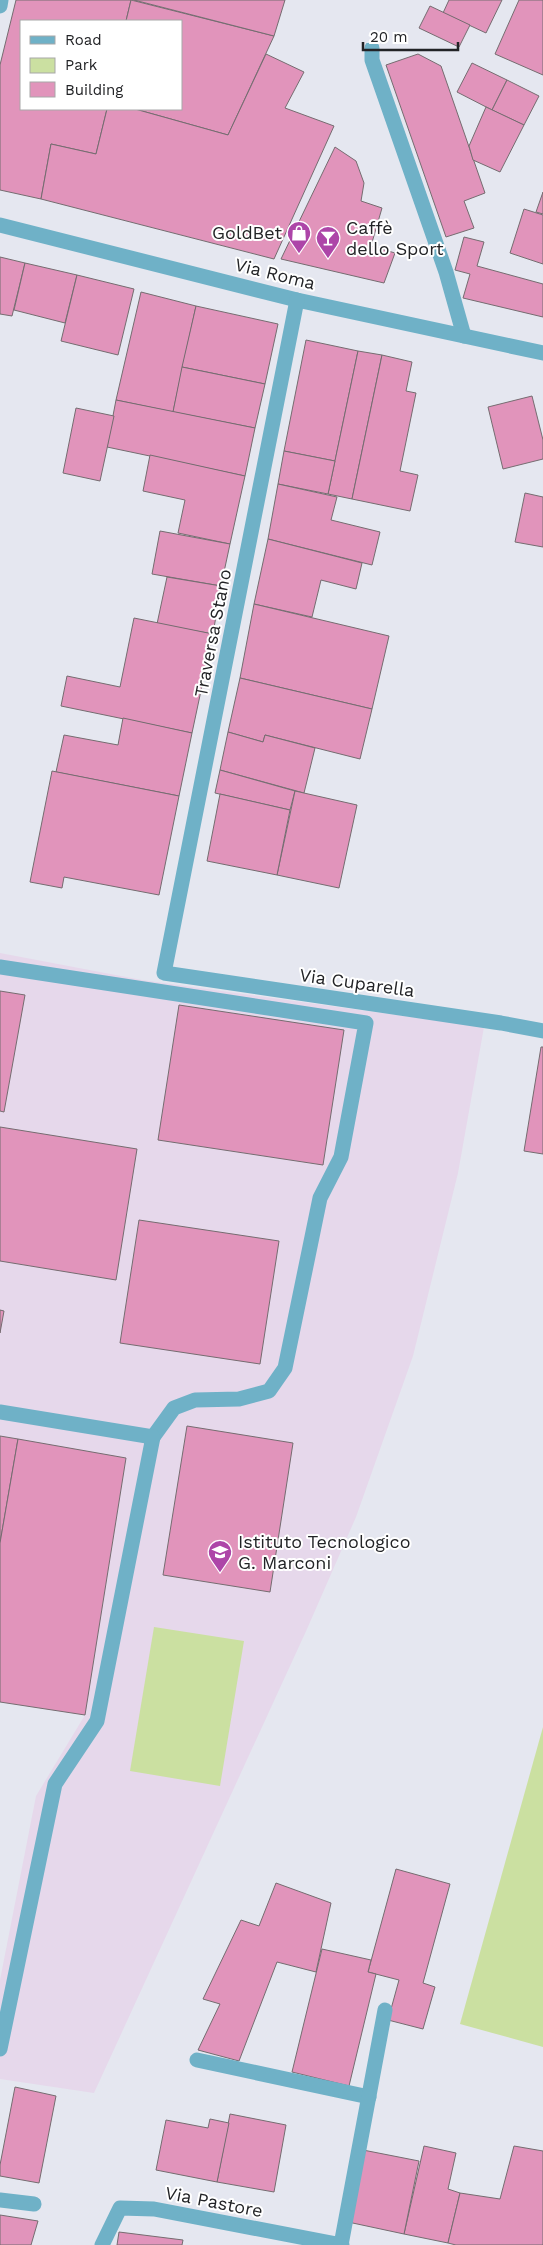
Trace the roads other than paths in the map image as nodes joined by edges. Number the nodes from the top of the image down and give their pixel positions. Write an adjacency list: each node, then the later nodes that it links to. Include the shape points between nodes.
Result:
1 (2, 0): 2 (street)
2 (0, 6)
3 (372, 48): 6 (street, via 372,60 446,272)
4 (0, 225): 5 (street, Via Roma)
5 (297, 300): 6 (street, Via Roma); 9 (street, Traversa Stano)
6 (464, 336): 7 (street, Via Roma)
7 (543, 353)
8 (0, 967): 12 (street, via 366,1023 341,1158 320,1198 285,1368 269,1391 239,1399 195,1400 174,1408)
9 (164, 973): 10 (street, Via Cuparella)
10 (543, 1031)
11 (0, 1412): 12 (street)
12 (154, 1437): 14 (street, via 96,1721 54,1784)
13 (385, 2010): 16 (street)
14 (0, 2049)
15 (197, 2060): 16 (street)
16 (369, 2097): 20 (street)
17 (0, 2200): 18 (street)
18 (34, 2204)
19 (102, 2245): 20 (street, Via Pastore, via 120,2208 154,2209)
20 (342, 2245)

